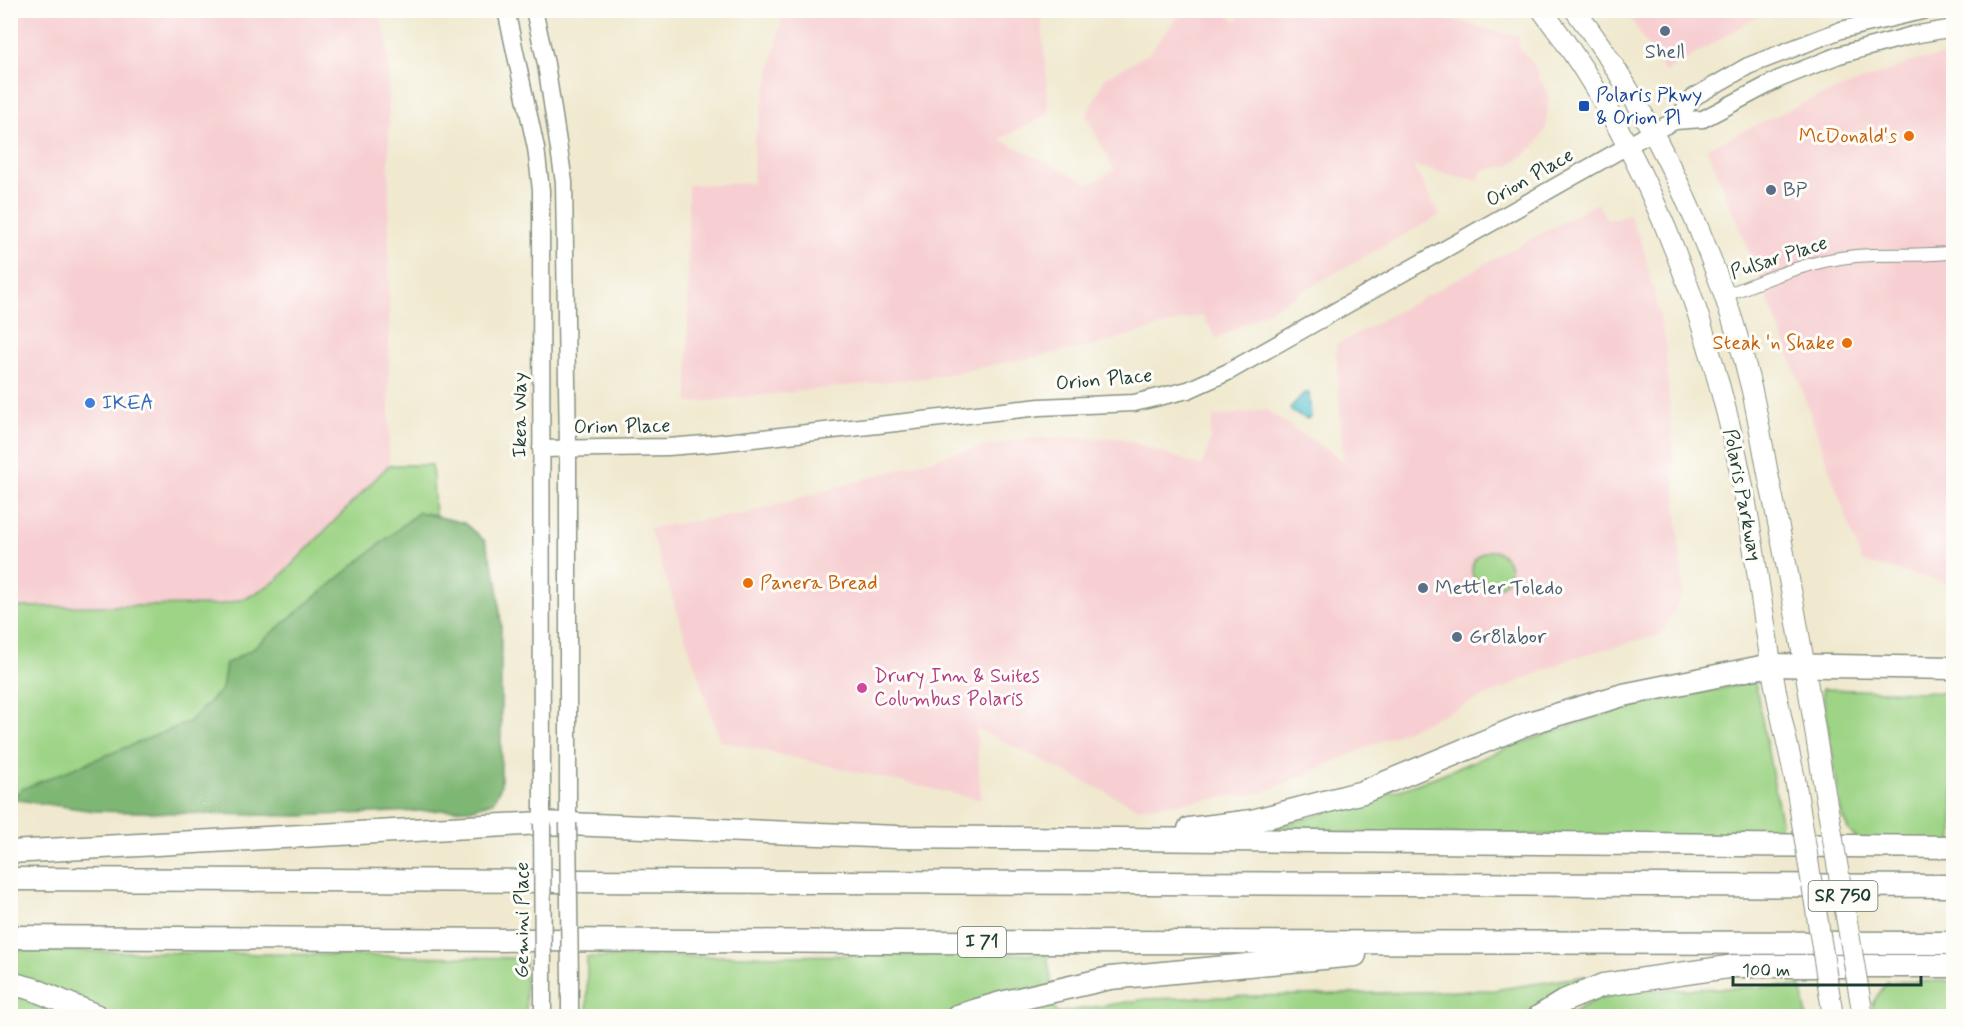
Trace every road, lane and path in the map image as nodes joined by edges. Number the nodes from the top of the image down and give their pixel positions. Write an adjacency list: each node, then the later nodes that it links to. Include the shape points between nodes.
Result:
1 (506, 10): 12 (main road, Ikea Way, via 536,148 541,190)
2 (534, 10): 13 (main road, via 564,182)
3 (1542, 10): 9 (main road, Polaris Parkway, via 1575,54)
4 (1575, 10): 8 (main road, Polaris Parkway, via 1619,74)
5 (1926, 10): 7 (main road, Orion Place, via 1841,30 1748,66 1694,97)
6 (1953, 28): 7 (main road, Orion Place, via 1839,55 1779,79 1703,119)
7 (1675, 121): 8 (main road, Orion Place)
8 (1652, 132): 9 (main road, Orion Place); 11 (main road, Polaris Parkway, via 1691,213)
9 (1628, 145): 13 (main road, Orion Place, via 1228,372 1188,390 1134,403 1040,407 717,443); 14 (main road, Polaris Parkway, via 1688,281 1710,347 1750,523)
10 (1953, 252): 11 (street, Pulsar Place, via 1827,260)
11 (1724, 296): 15 (main road, Polaris Parkway, via 1752,391)
12 (541, 449): 13 (main road, Orion Place); 17 (main road, Ikea Way)
13 (568, 449): 18 (main road)
14 (1771, 665): 15 (highway); 19 (highway, via 1592,702 1529,723 1363,792 1263,819); 34 (main road, Polaris Parkway / SR 750, bridge)
15 (1806, 666): 16 (highway); 35 (main road, Polaris Parkway / SR 750, bridge)
16 (1953, 668)
17 (542, 823): 18 (highway); 21 (highway); 30 (main road, Gemini Place, bridge)
18 (568, 823): 19 (highway, via 897,837); 31 (main road, bridge)
19 (1095, 840): 20 (highway)
20 (1953, 848)
21 (10, 852)
22 (10, 879): 23 (highway)
23 (1953, 886)
24 (10, 936): 25 (highway, I 71)
25 (1475, 943): 26 (highway, I 71); 32 (highway, via 1110,978)
26 (1953, 943)
27 (1953, 966): 33 (highway, via 1735,966 1603,985 1566,1000)
28 (10, 983): 29 (highway)
29 (96, 1017)
30 (543, 1017)
31 (570, 1017)
32 (957, 1017)
33 (1540, 1017)
34 (1833, 1017)
35 (1863, 1017)

